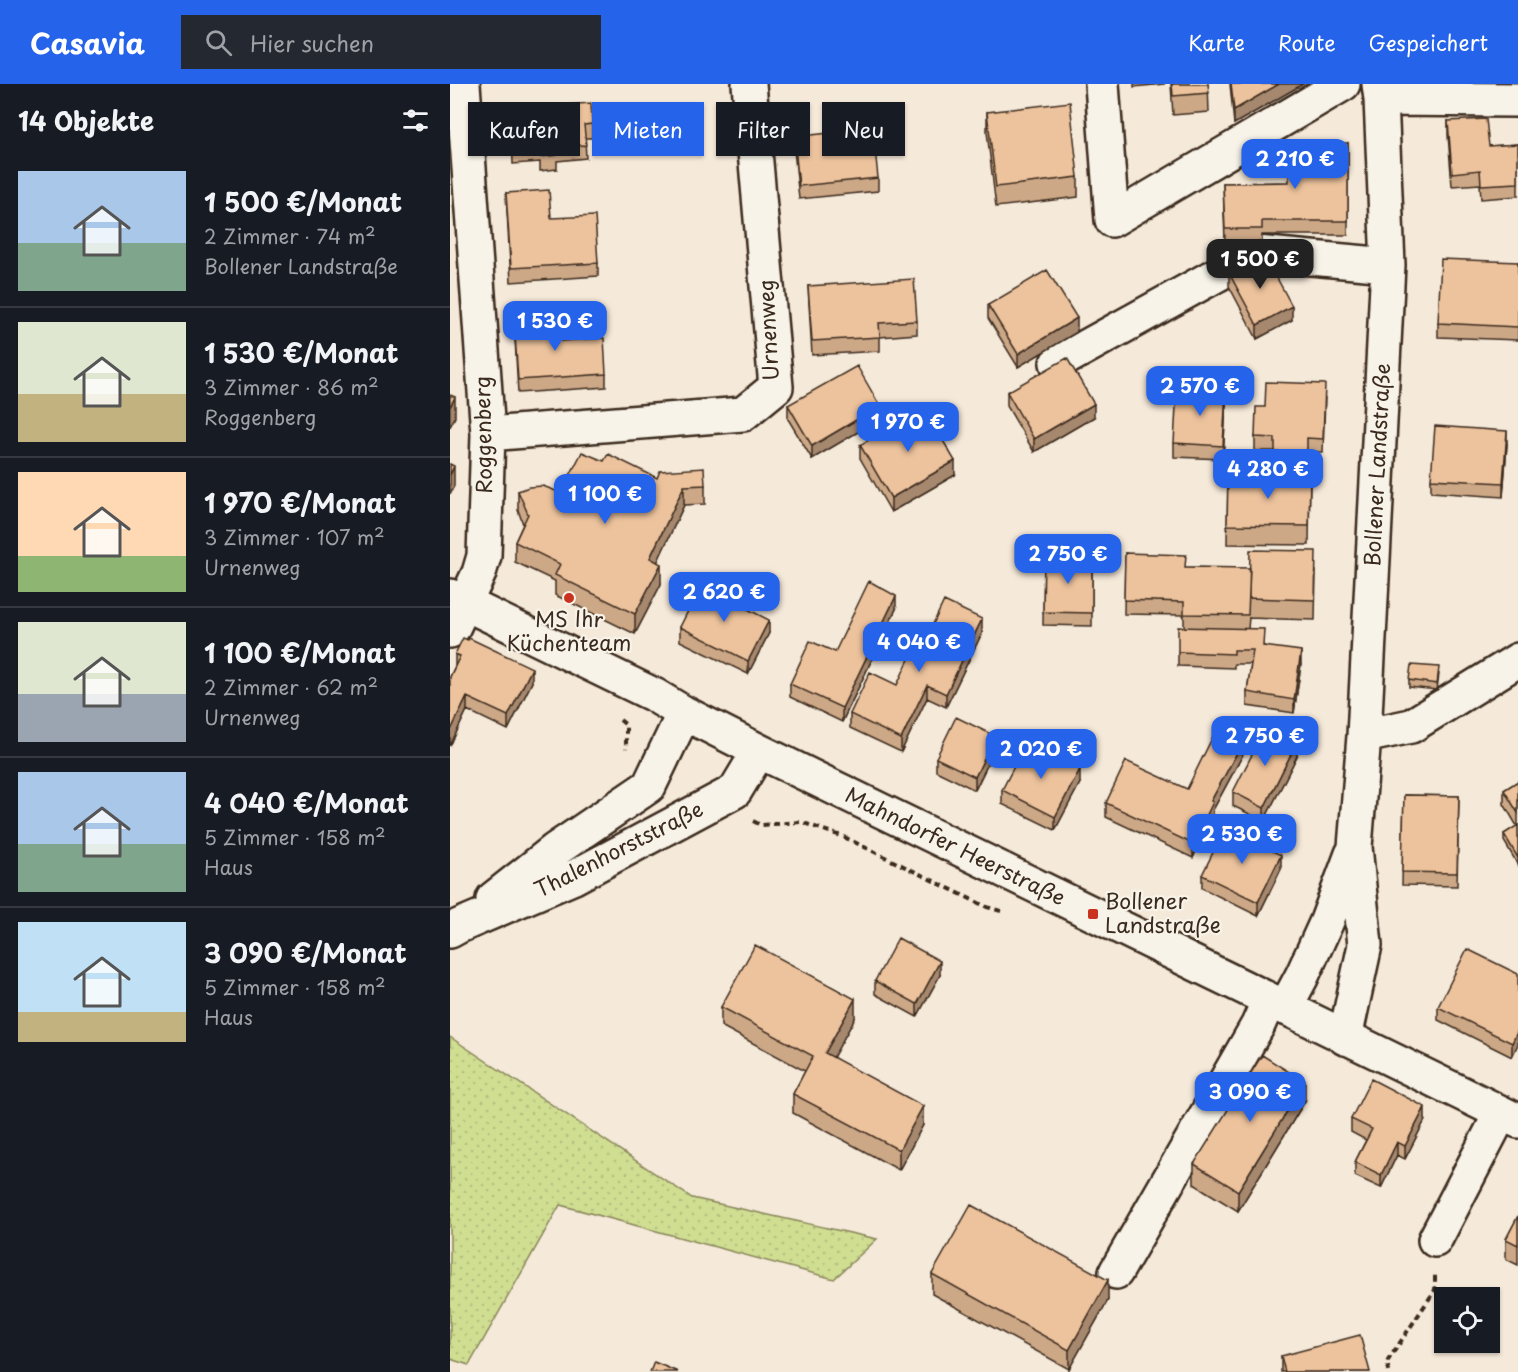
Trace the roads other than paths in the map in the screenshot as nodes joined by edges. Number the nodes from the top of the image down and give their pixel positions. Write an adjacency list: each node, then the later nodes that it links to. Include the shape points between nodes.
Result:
1 (463, 84): 9 (street, Roggenberg)
2 (749, 84): 9 (street, Urnenweg, via 776,387 743,414)
3 (1102, 84): 4 (street, via 1112,220)
4 (1343, 84)
5 (1380, 91): 6 (street); 7 (street, Bollener Landstraße)
6 (1518, 100)
7 (1388, 265): 8 (street, via 1256,253); 13 (street, Bollener Landstraße)
8 (1057, 363)
9 (488, 434): 10 (street, Roggenberg, via 484,556 479,573)
10 (455, 610): 12 (street, Mahndorfer Heerstraße, via 654,695)
11 (1518, 660): 13 (street, via 1411,726)
12 (684, 713): 14 (street, Mahndorfer Heerstraße); 16 (street, Thalenhorststraße, via 649,786 555,850)
13 (1364, 736): 15 (street, Bollener Landstraße)
14 (759, 751): 16 (street, Thalenhorststraße, via 735,791 574,877); 17 (street, Mahndorfer Heerstraße)
15 (1355, 847): 17 (street, Bollener Landstraße, via 1302,976); 18 (street, Bollener Landstraße, via 1365,945)
16 (454, 928)
17 (1277, 1004): 18 (street, Mahndorfer Heerstraße); 21 (street, Bollener Landstraße, via 1258,1025)
18 (1345, 1038): 19 (street, Mahndorfer Heerstraße)
19 (1509, 1117): 20 (street)
20 (1434, 1240)
21 (1116, 1272)

